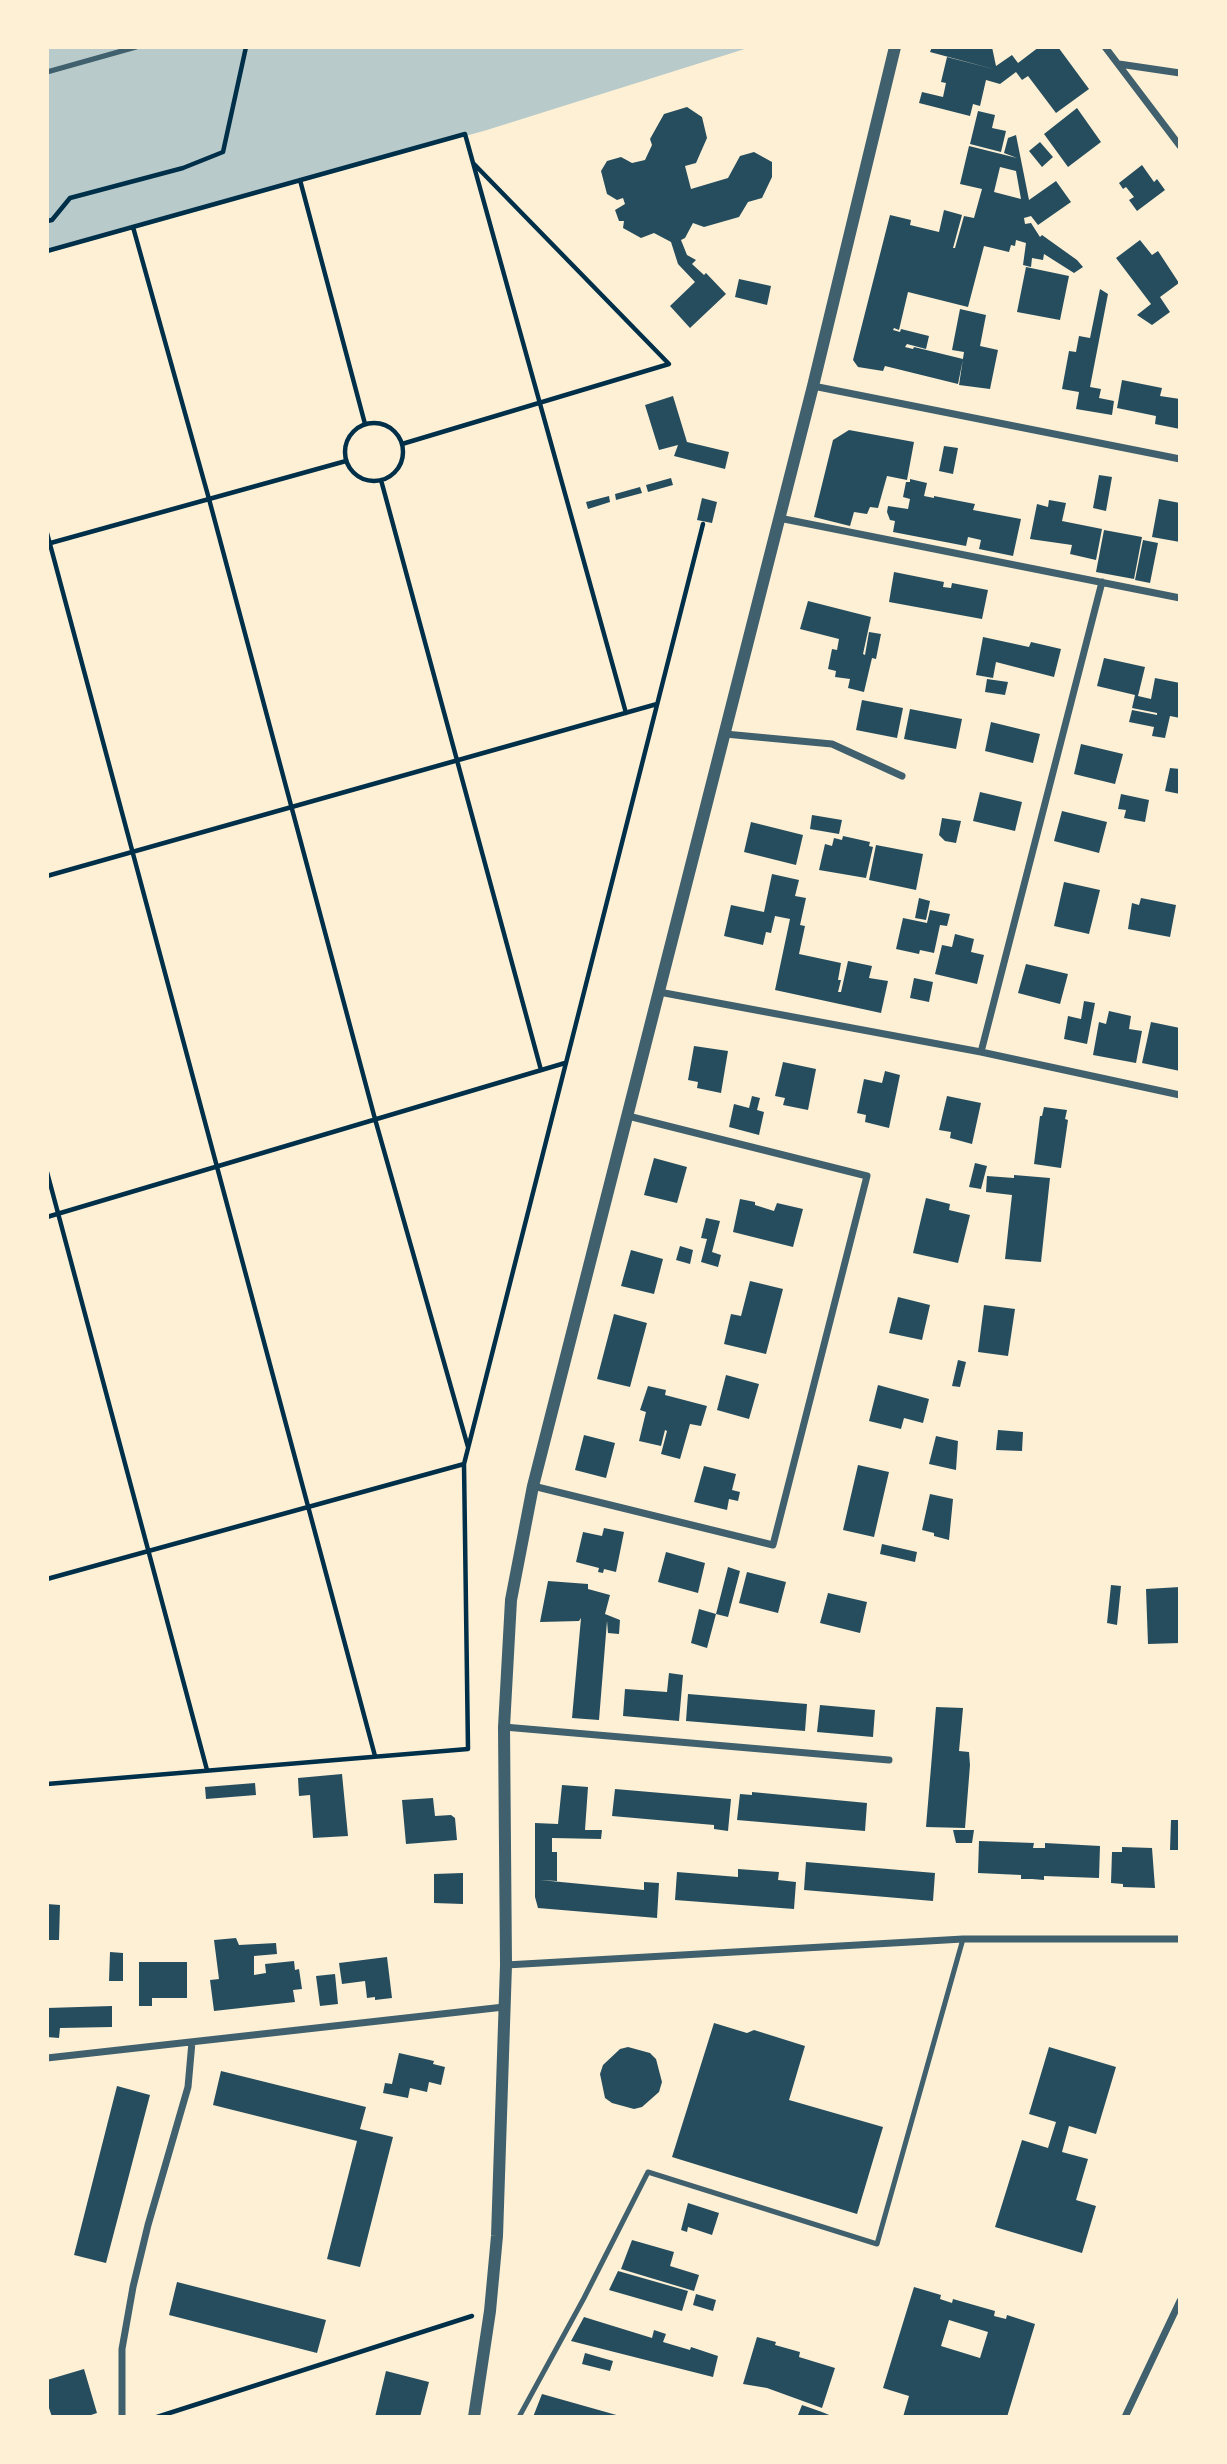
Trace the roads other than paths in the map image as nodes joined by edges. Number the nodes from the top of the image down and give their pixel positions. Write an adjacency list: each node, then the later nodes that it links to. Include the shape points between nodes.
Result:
1 (136, 47): 5 (lane)
2 (895, 47): 8 (street)
3 (1105, 47): 4 (street)
4 (1119, 64): 6 (street); 7 (street)
5 (47, 72)
6 (1180, 73)
7 (1180, 146)
8 (813, 386): 9 (street); 10 (street)
9 (1180, 459)
10 (779, 518): 11 (street); 13 (street)
11 (1102, 582): 12 (street); 16 (street)
12 (1180, 598)
13 (724, 734): 14 (street, via 832,744); 15 (street)
14 (902, 776)
15 (659, 992): 16 (street); 18 (street)
16 (981, 1052): 17 (street)
17 (1180, 1095)
18 (628, 1116): 19 (street); 19 (street, via 867,1176 773,1545)
19 (533, 1486): 20 (street, via 511,1600)
20 (504, 1727): 21 (street); 24 (street)
21 (889, 1760)
22 (963, 1939): 23 (street); 24 (street); 31 (lane, via 877,2245 648,2172)
23 (1180, 1939)
24 (506, 1965): 25 (street)
25 (504, 2007): 26 (street); 30 (street, via 497,2236)
26 (192, 2042): 27 (street); 29 (street, via 188,2087 132,2287 122,2349)
27 (47, 2058)
28 (1180, 2301): 32 (street)
29 (122, 2417)
30 (474, 2417)
31 (519, 2417)
32 (1125, 2417)

